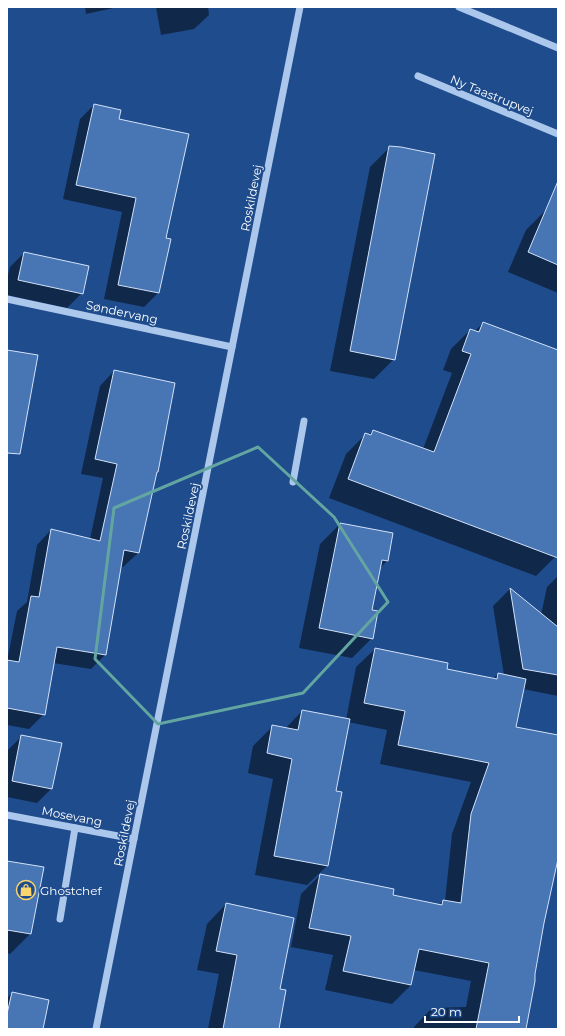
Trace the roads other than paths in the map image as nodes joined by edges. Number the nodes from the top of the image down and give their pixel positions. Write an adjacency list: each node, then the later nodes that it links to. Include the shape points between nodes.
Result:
1 (300, 7): 7 (street, Roskildevej)
2 (460, 7): 3 (street)
3 (558, 48)
4 (418, 76): 5 (street, Ny Taastrupvej)
5 (558, 134)
6 (7, 299): 7 (street, Søndervang)
7 (232, 347): 12 (street, Roskildevej)
8 (304, 421): 9 (street)
9 (293, 482)
10 (7, 815): 11 (street, Mosevang)
11 (75, 828): 12 (street, Mosevang); 13 (street)
12 (134, 839): 14 (street, Roskildevej)
13 (60, 919)
14 (96, 1029)

